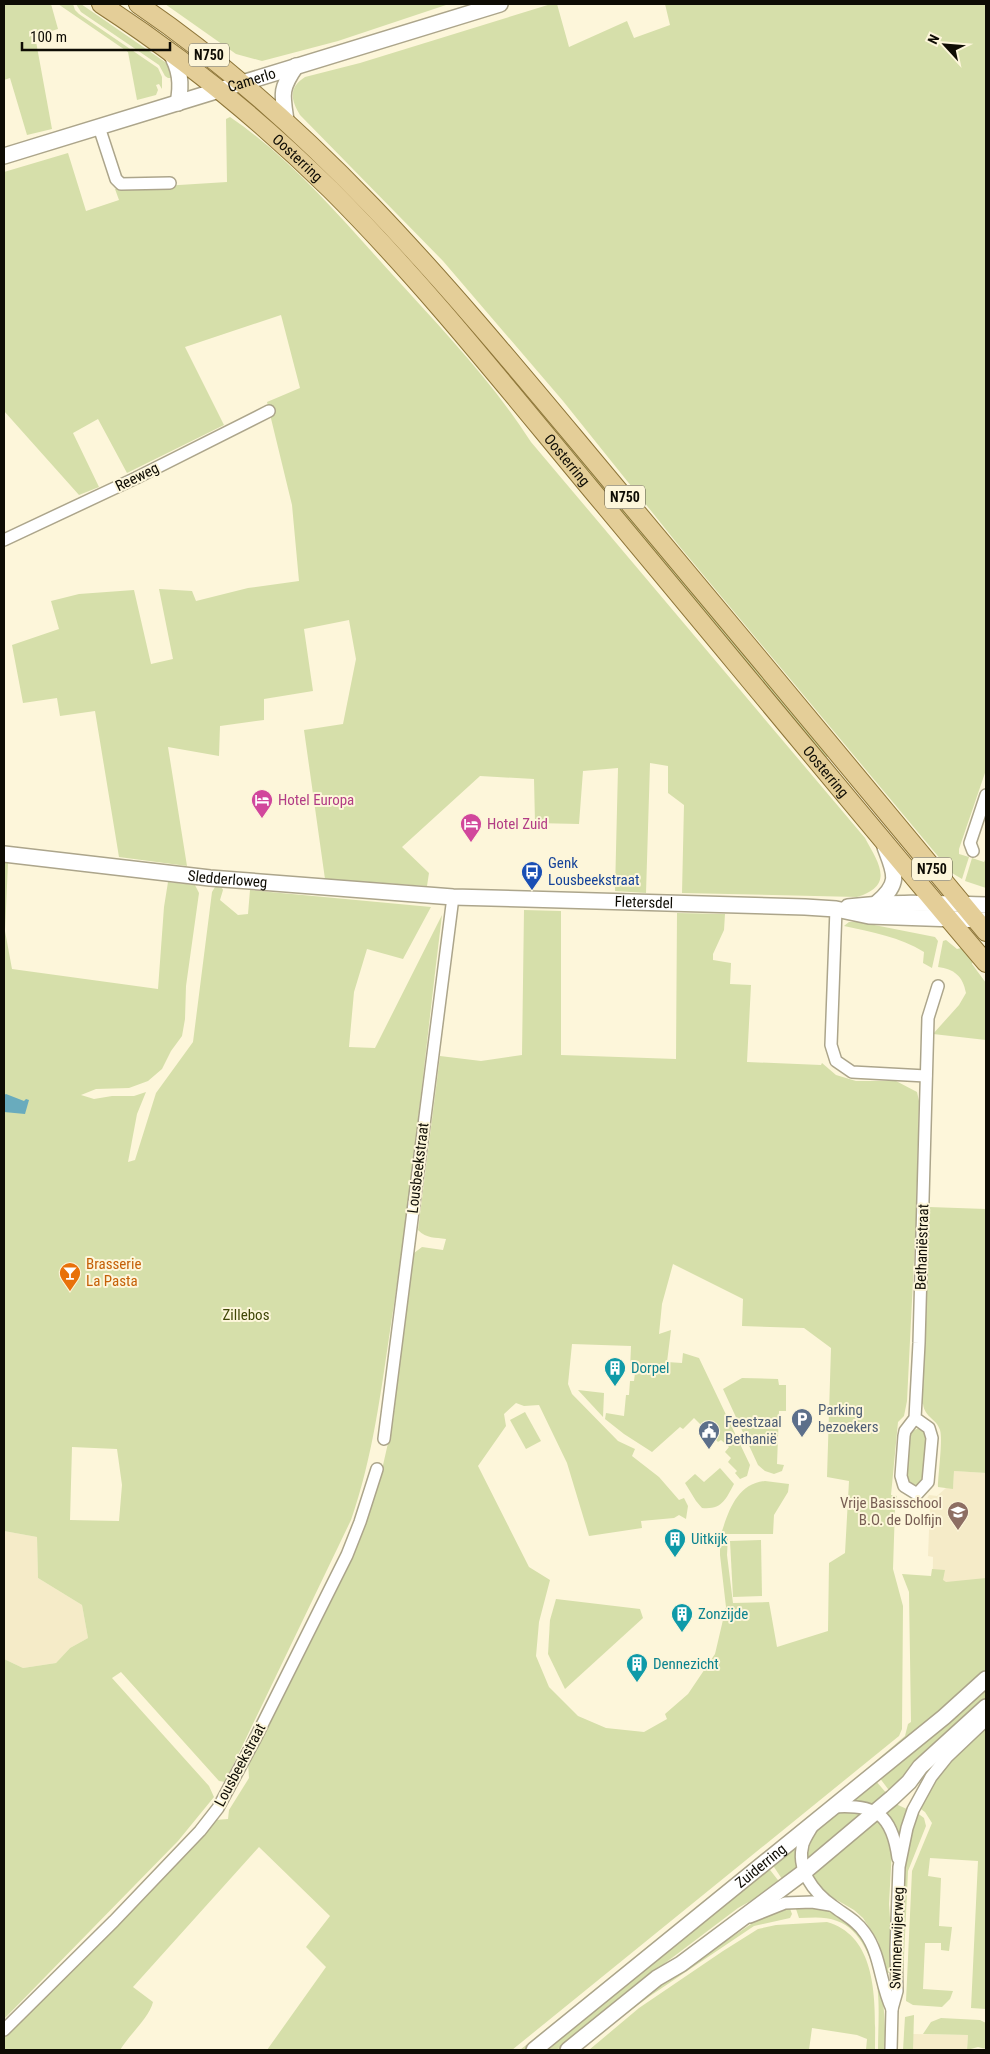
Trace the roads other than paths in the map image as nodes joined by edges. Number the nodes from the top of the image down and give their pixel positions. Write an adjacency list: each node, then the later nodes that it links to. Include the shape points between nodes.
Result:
1 (101, 4): 4 (main road, Oosterring / N750)
2 (138, 4): 6 (main road, Oosterring / N750)
3 (500, 4): 5 (main road, Camerlo)
4 (168, 50): 7 (main road, Oosterring / N750); 8 (main road, via 178,66)
5 (296, 66): 6 (main road, Camerlo); 9 (main road, via 282,91)
6 (243, 82): 7 (main road, Camerlo); 9 (main road, Oosterring / N750)
7 (219, 90): 8 (main road, Camerlo); 16 (main road, Oosterring / N750, via 329,189 443,312)
8 (178, 103): 10 (main road, Camerlo)
9 (286, 120): 22 (main road, Oosterring / N750, via 385,218 467,309)
10 (100, 127): 11 (main road, Camerlo); 12 (street, via 116,179 121,184)
11 (4, 156)
12 (170, 182)
13 (269, 411): 14 (street, Reeweg)
14 (4, 540)
15 (986, 795): 17 (street, via 970,843)
16 (881, 836): 20 (main road, via 895,880); 21 (main road, Oosterring / N750)
17 (973, 851)
18 (4, 854): 19 (main road, Sledderloweg, via 210,878)
19 (453, 897): 24 (main road, Fletersdel); 31 (street, Lousbeekstraat)
20 (877, 903): 21 (main road, Fletersdel); 24 (main road, Fletersdel)
21 (938, 904): 22 (main road, Fletersdel); 25 (main road, Oosterring / N750)
22 (961, 904): 23 (main road, Fletersdel); 26 (main road, Oosterring / N750)
23 (986, 905)
24 (836, 909): 25 (main road, Fletersdel, via 869,916); 29 (street, via 831,1044 836,1061 852,1072)
25 (950, 919): 26 (main road, Fletersdel); 27 (main road, Oosterring / N750)
26 (983, 924)
27 (986, 963)
28 (938, 986): 29 (street, Bethaniëstraat, via 928,1018)
29 (926, 1076): 30 (street, Bethaniëstraat)
30 (915, 1418): 30 (street, Bethaniëstraat, via 905,1431 901,1476 904,1486 916,1499 930,1477 932,1438 928,1428)
31 (384, 1439)
32 (377, 1469): 44 (street, Lousbeekstraat, via 347,1555 218,1808 114,1921)
33 (986, 1679): 36 (main road, Zuiderring)
34 (986, 1707): 37 (main road, Zuiderring)
35 (986, 1720): 39 (street, Swinnenwijerweg, via 947,1757 923,1790 907,1828)
36 (833, 1807): 37 (street, via 856,1806); 38 (main road, Zuiderring)
37 (876, 1812): 39 (street, Swinnenwijerweg, via 895,1838); 40 (main road, Zuiderring)
38 (814, 1823): 40 (street, via 803,1843); 45 (main road, Zuiderring)
39 (899, 1867): 43 (street, Swinnenwijerweg, via 897,1991)
40 (804, 1872): 41 (street, Swinnenwijerweg, via 815,1890); 42 (main road, Zuiderring)
41 (833, 1906): 42 (street, Swinnenwijerweg, via 812,1902 785,1903); 43 (street, Swinnenwijerweg, via 856,1922 874,1948)
42 (743, 1918): 46 (main road, Zuiderring, via 657,1978)
43 (892, 2009): 47 (street, Swinnenwijerweg)
44 (4, 2030)
45 (534, 2050)
46 (568, 2050)
47 (891, 2050)

